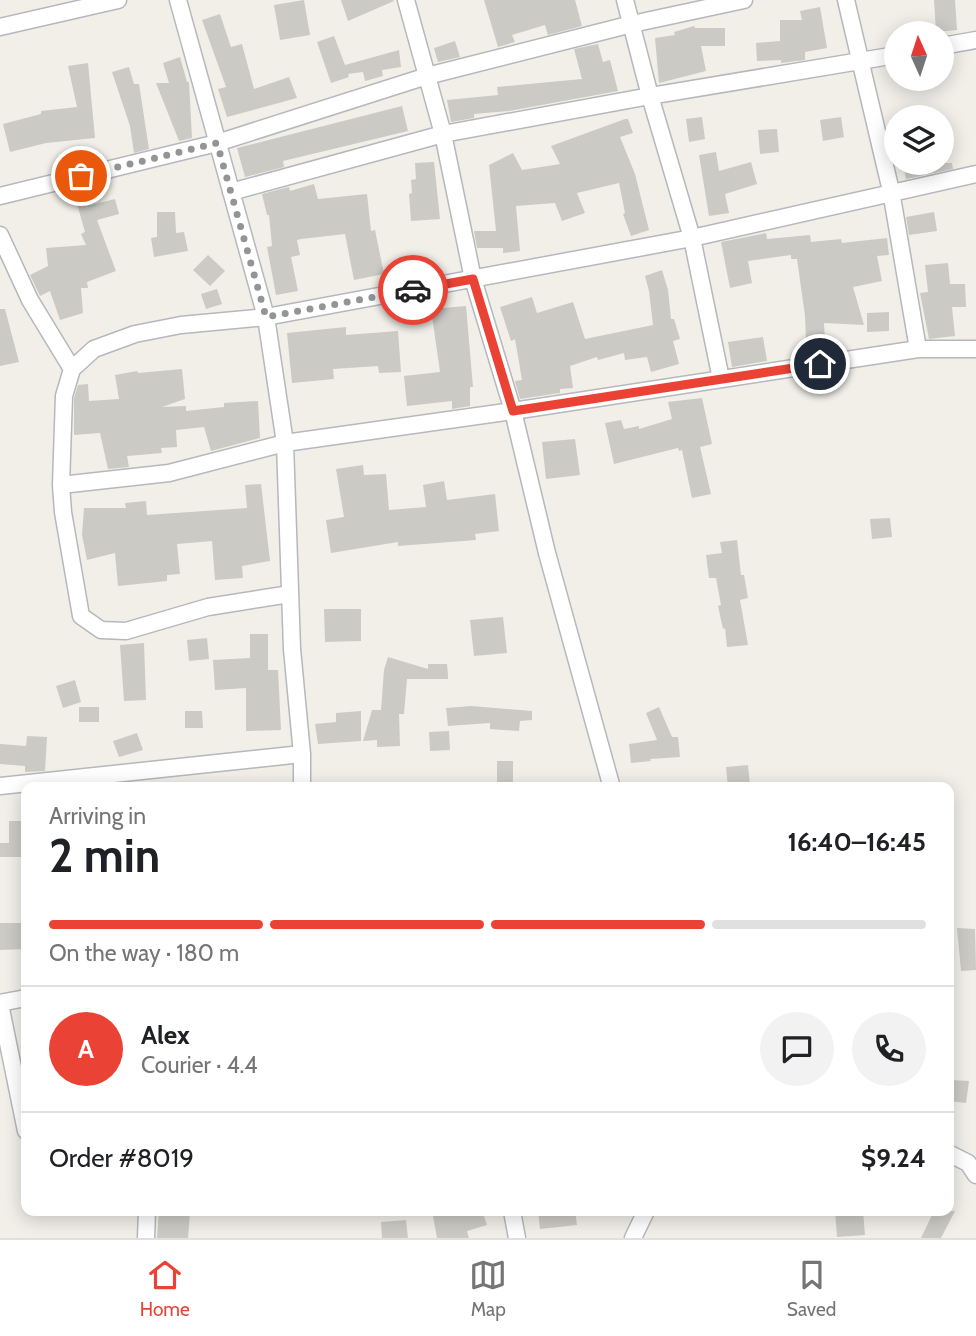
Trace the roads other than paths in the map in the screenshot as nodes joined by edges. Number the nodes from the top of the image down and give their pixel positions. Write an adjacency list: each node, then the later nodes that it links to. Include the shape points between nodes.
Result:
1 (118, 0): 8 (street)
2 (178, 0): 16 (street)
3 (406, 0): 13 (street)
4 (625, 0): 7 (street)
5 (744, 0): 7 (street)
6 (846, 0): 12 (street)
7 (632, 24): 13 (street); 14 (street)
8 (0, 27)
9 (976, 40): 10 (street)
10 (954, 44)
11 (884, 57): 12 (street)
12 (860, 62): 14 (street); 18 (street)
13 (427, 76): 15 (street); 16 (street)
14 (650, 96): 15 (street); 22 (street)
15 (443, 134): 19 (street); 23 (street)
16 (217, 143): 19 (street); 20 (street)
17 (976, 174): 18 (street)
18 (891, 191): 22 (street); 25 (street)
19 (231, 192): 24 (street)
20 (0, 196)
21 (0, 235): 27 (street, via 30,300)
22 (692, 238): 23 (street); 28 (street)
23 (473, 279): 24 (street); 29 (street)
24 (266, 317): 27 (street, via 135,334 94,349); 30 (street)
25 (918, 349): 26 (street); 28 (street)
26 (976, 349)
27 (72, 369): 31 (street, via 64,396)
28 (721, 379): 29 (street)
29 (513, 411): 30 (street); 37 (street)
30 (285, 443): 31 (street, via 169,473); 32 (street)
31 (61, 485): 32 (street, via 81,616 101,630 126,631 208,607)
32 (290, 594): 33 (street)
33 (302, 754): 34 (street); 36 (street)
34 (116, 780): 35 (street)
35 (77, 782)
36 (302, 782)
37 (609, 782)
38 (21, 785): 39 (street)
39 (0, 786)
40 (21, 999): 41 (street)
41 (0, 1004): 42 (street)
42 (21, 1107)
43 (954, 1156): 44 (street, via 968,1163)
44 (976, 1175)
45 (147, 1216): 48 (street)
46 (513, 1216): 49 (street)
47 (644, 1216): 50 (street)
48 (146, 1238)
49 (517, 1238)
50 (633, 1238)

